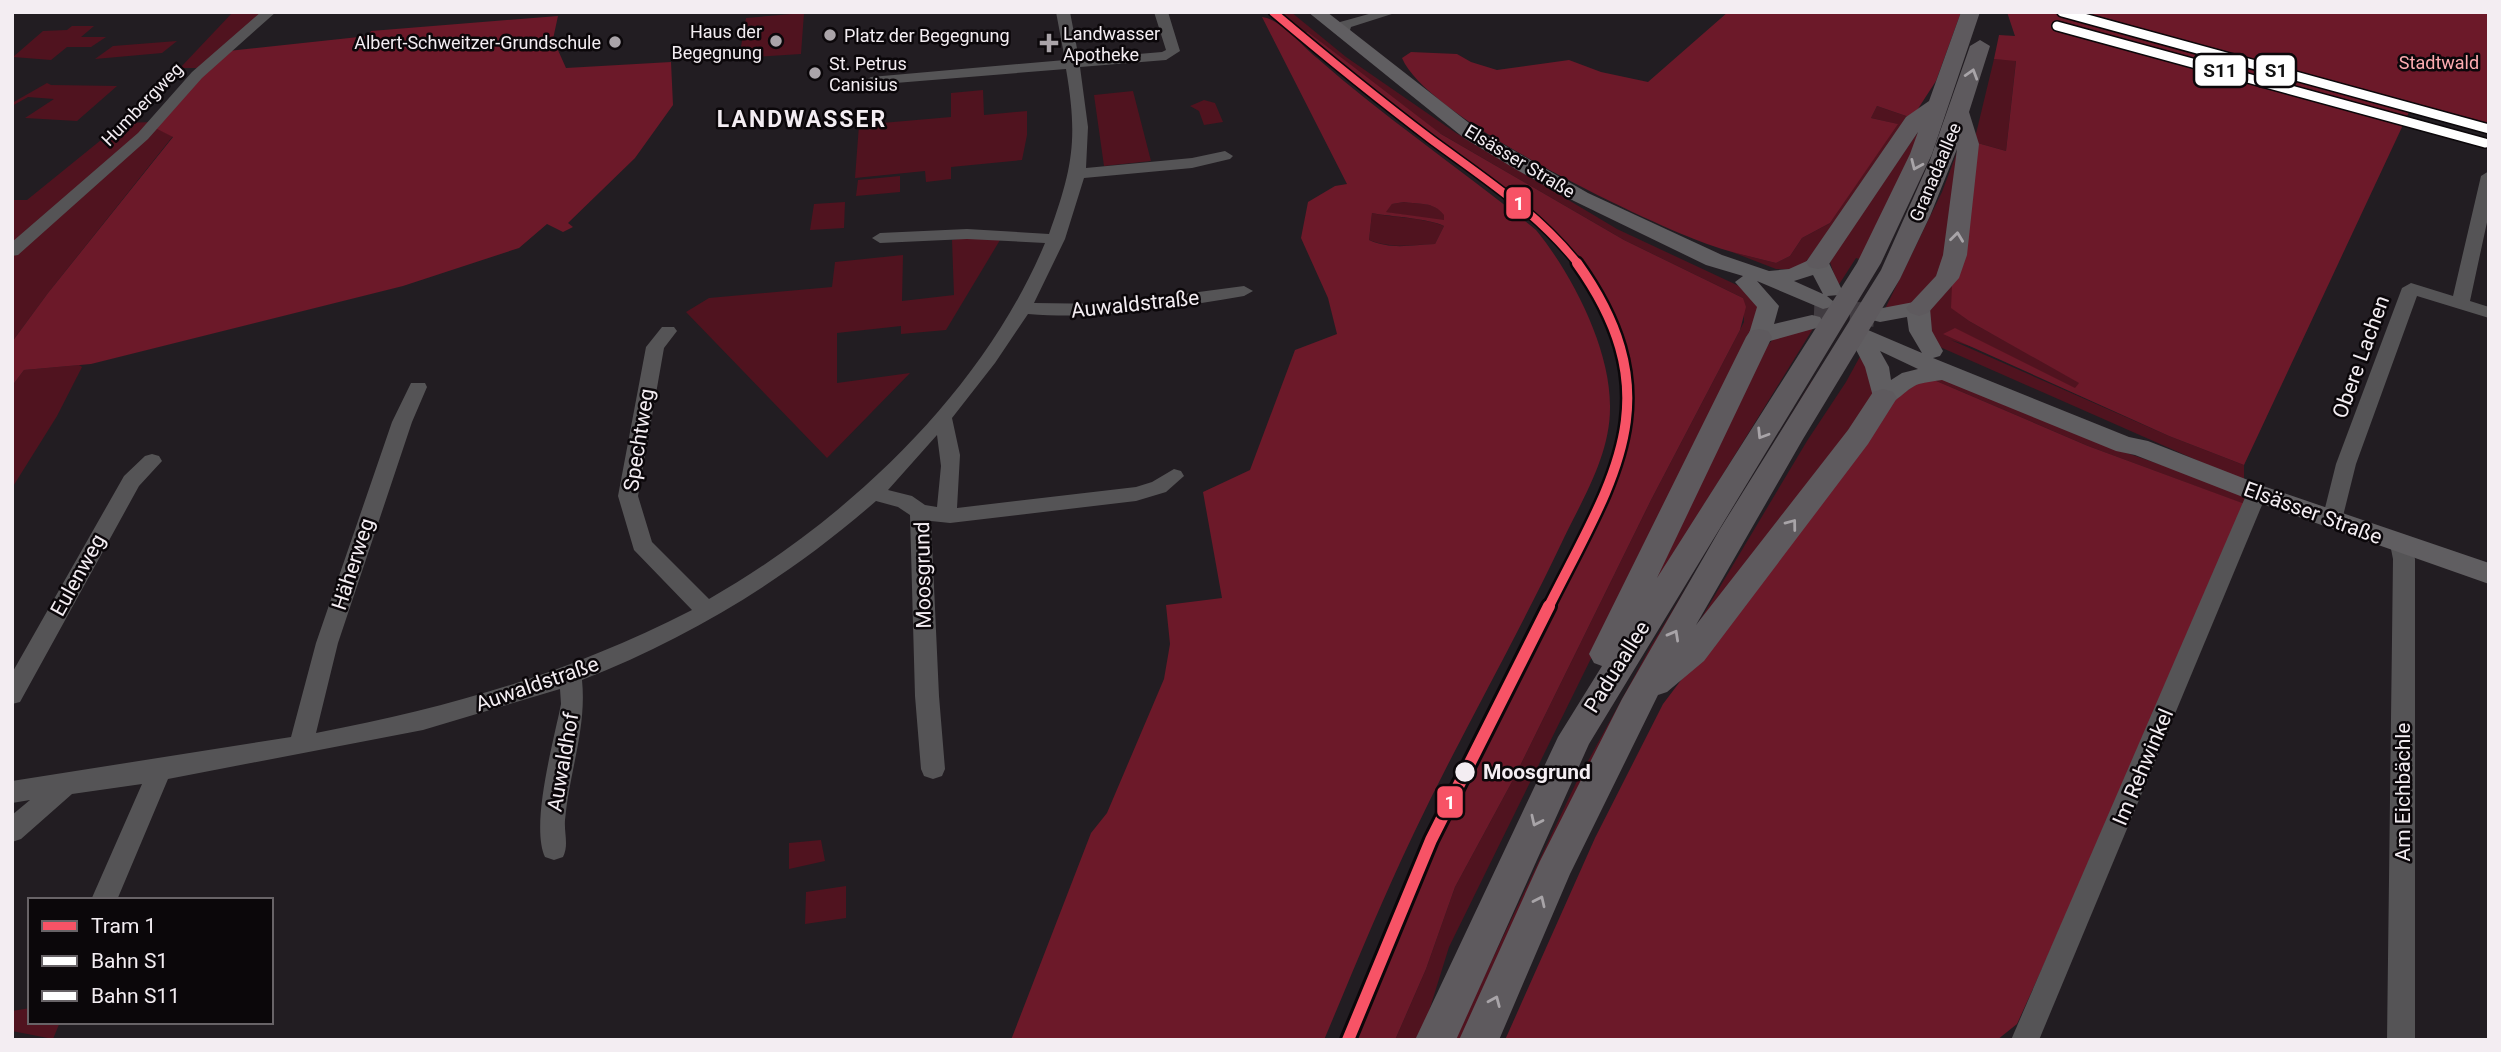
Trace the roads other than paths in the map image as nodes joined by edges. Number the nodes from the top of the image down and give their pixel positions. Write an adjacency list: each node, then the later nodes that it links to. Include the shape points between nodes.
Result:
1 (269, 12): 19 (street, Humbergweg, via 197,75 143,136)
2 (1062, 12): 10 (street, Auwaldstraße)
3 (1161, 12): 10 (street, via 1171,54)
4 (1971, 12): 12 (highway, Granadaallee)
5 (1991, 12): 12 (highway, Granadaallee, one-way to 5)
6 (1315, 13): 8 (main road, Elsässer Straße, via 1325,26)
7 (1389, 13): 9 (street)
8 (1340, 25): 9 (main road, Elsässer Straße); 9 (street)
9 (1367, 33): 21 (main road, Elsässer Straße, via 1471,134 1581,197)
10 (1073, 64): 11 (street); 14 (street, Auwaldstraße, via 1081,145)
11 (871, 81)
12 (1951, 106): 20 (highway, via 1914,122); 25 (highway, one-way to 12, via 1947,278 1955,255 1968,144); 27 (highway, Granadaallee, via 1881,268)
13 (1225, 156): 14 (street)
14 (1077, 174): 18 (street, Auwaldstraße)
15 (2489, 176): 16 (street)
16 (2484, 217): 23 (street)
17 (880, 238): 18 (street, via 967,233)
18 (1057, 239): 24 (street, Auwaldstraße)
19 (12, 251)
20 (1818, 262): 21 (main road, via 1806,272); 27 (main road)
21 (1757, 279): 27 (main road, Elsässer Straße); 29 (main road, via 1768,306)
22 (1244, 291): 24 (street, Auwaldstraße, via 1077,313)
23 (2460, 304): 26 (street, Obere Lachen); 41 (street, Obere Lachen, via 2411,288 2346,464)
24 (1025, 308): 34 (street, Auwaldstraße)
25 (1919, 308): 27 (main road); 30 (main road, via 1920,331)
26 (2489, 313)
27 (1851, 322): 29 (main road, via 1793,325); 30 (main road, Elsässer Straße); 31 (highway, Paduaallee); 33 (main road, via 1877,367)
28 (668, 331): 44 (street, Spechtweg, via 655,347 628,496 642,545)
29 (1759, 337): 48 (highway, via 1603,659)
30 (1938, 361): 33 (main road); 38 (main road, Elsässer Straße, via 2125,445)
31 (1810, 380): 46 (highway, Paduaallee, one-way to 31); 48 (highway, Paduaallee, one-way to 48)
32 (418, 387): 49 (street, Häherweg, via 327,643)
33 (1883, 398): 46 (highway, one-way to 33, via 1693,652 1850,448)
34 (942, 417): 37 (street, Auwaldstraße); 40 (street, via 953,477)
35 (152, 461): 47 (street, Eulenweg, via 125,491)
36 (1174, 476): 40 (street, Moosgrund, via 1159,487 1136,494)
37 (872, 493): 39 (street, via 905,501); 44 (street, Auwaldstraße, via 772,572)
38 (2257, 493): 41 (main road, Elsässer Straße); 59 (street, Im Rehwinkel)
39 (920, 512): 40 (street, Moosgrund); 50 (street, Moosgrund)
40 (947, 516)
41 (2332, 520): 42 (main road, Elsässer Straße)
42 (2402, 544): 43 (main road, Elsässer Straße); 60 (street, Am Eichbächle)
43 (2489, 574)
44 (706, 610): 45 (street, Auwaldstraße, via 641,646)
45 (570, 675): 49 (street, Auwaldstraße, via 443,716); 55 (street, Auwaldhof, via 573,704 552,822)
46 (1641, 694): 58 (highway, Paduaallee, one-way to 46, via 1511,962)
47 (12, 695)
48 (1575, 737): 57 (highway, Paduaallee, one-way to 57)
49 (301, 745): 51 (street, Auwaldstraße)
50 (933, 769)
51 (159, 772): 52 (street, Auwaldstraße); 56 (street)
52 (64, 786): 53 (street, Auwaldstraße); 54 (street)
53 (12, 792)
54 (12, 831)
55 (554, 849)
56 (105, 898)
57 (1435, 1040)
58 (1479, 1040)
59 (2025, 1040)
60 (2401, 1040)

